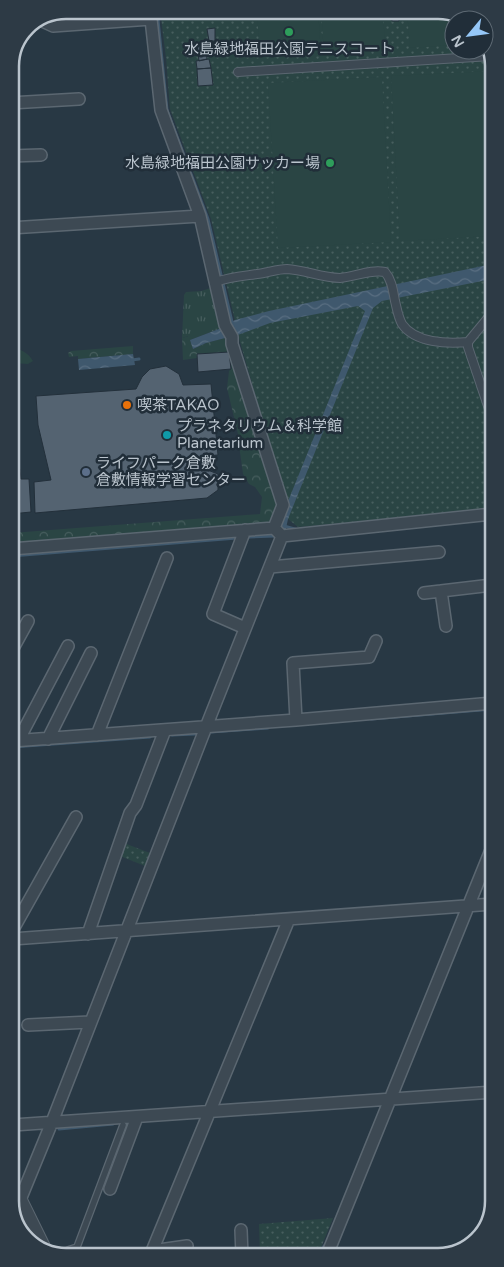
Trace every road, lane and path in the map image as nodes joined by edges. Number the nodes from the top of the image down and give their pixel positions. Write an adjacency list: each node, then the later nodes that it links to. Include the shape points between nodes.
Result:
1 (110, 19): 3 (street, via 53,26)
2 (152, 19): 10 (street, via 161,110)
3 (46, 23)
4 (444, 59): 5 (street)
5 (238, 72)
6 (79, 99): 7 (street)
7 (19, 102)
8 (41, 154): 9 (street)
9 (19, 155)
10 (200, 216): 11 (street); 12 (street)
11 (19, 227)
12 (220, 280): 14 (street, via 286,269 339,278 385,272 390,278 399,318 406,329 426,339); 18 (street, via 225,326 232,337 283,505)
13 (485, 321): 14 (street)
14 (468, 342): 15 (street)
15 (485, 397)
16 (485, 515): 18 (street)
17 (245, 530): 18 (street); 19 (street); 28 (street, via 213,614)
18 (278, 532): 22 (street)
19 (19, 548)
20 (439, 552): 22 (street)
21 (167, 558): 38 (street)
22 (270, 567): 28 (street)
23 (485, 586): 24 (street)
24 (441, 591): 25 (street); 27 (street)
25 (424, 593)
26 (28, 621): 29 (street)
27 (446, 626)
28 (245, 628): 35 (street)
29 (19, 637)
30 (376, 641): 34 (street, via 369,657 293,664)
31 (68, 646): 37 (street)
32 (91, 653): 39 (street)
33 (485, 704): 34 (street)
34 (296, 720): 35 (street)
35 (206, 727): 36 (street); 47 (street)
36 (164, 730): 38 (street); 48 (street, via 136,805 130,813)
37 (19, 734)
38 (97, 735): 39 (street)
39 (48, 739): 40 (street)
40 (19, 741)
41 (76, 817): 45 (street)
42 (485, 865): 44 (street)
43 (485, 905): 44 (street)
44 (468, 906): 46 (street); 53 (street)
45 (19, 919)
46 (289, 919): 47 (street); 54 (street)
47 (126, 931): 48 (street); 50 (street)
48 (88, 934): 49 (street)
49 (19, 939)
50 (90, 1022): 51 (street); 56 (street)
51 (28, 1025)
52 (485, 1093): 53 (street)
53 (390, 1100): 54 (street); 69 (street)
54 (210, 1112): 55 (street); 66 (street)
55 (137, 1117): 56 (street); 60 (street)
56 (52, 1122): 57 (street); 59 (street)
57 (19, 1125)
58 (123, 1125): 65 (lane, via 77,1247)
59 (19, 1185)
60 (110, 1189)
61 (19, 1201): 63 (street)
62 (241, 1230): 68 (street)
63 (40, 1241)
64 (187, 1246): 67 (street)
65 (74, 1248)
66 (153, 1248)
67 (178, 1248)
68 (242, 1248)
69 (329, 1248)

